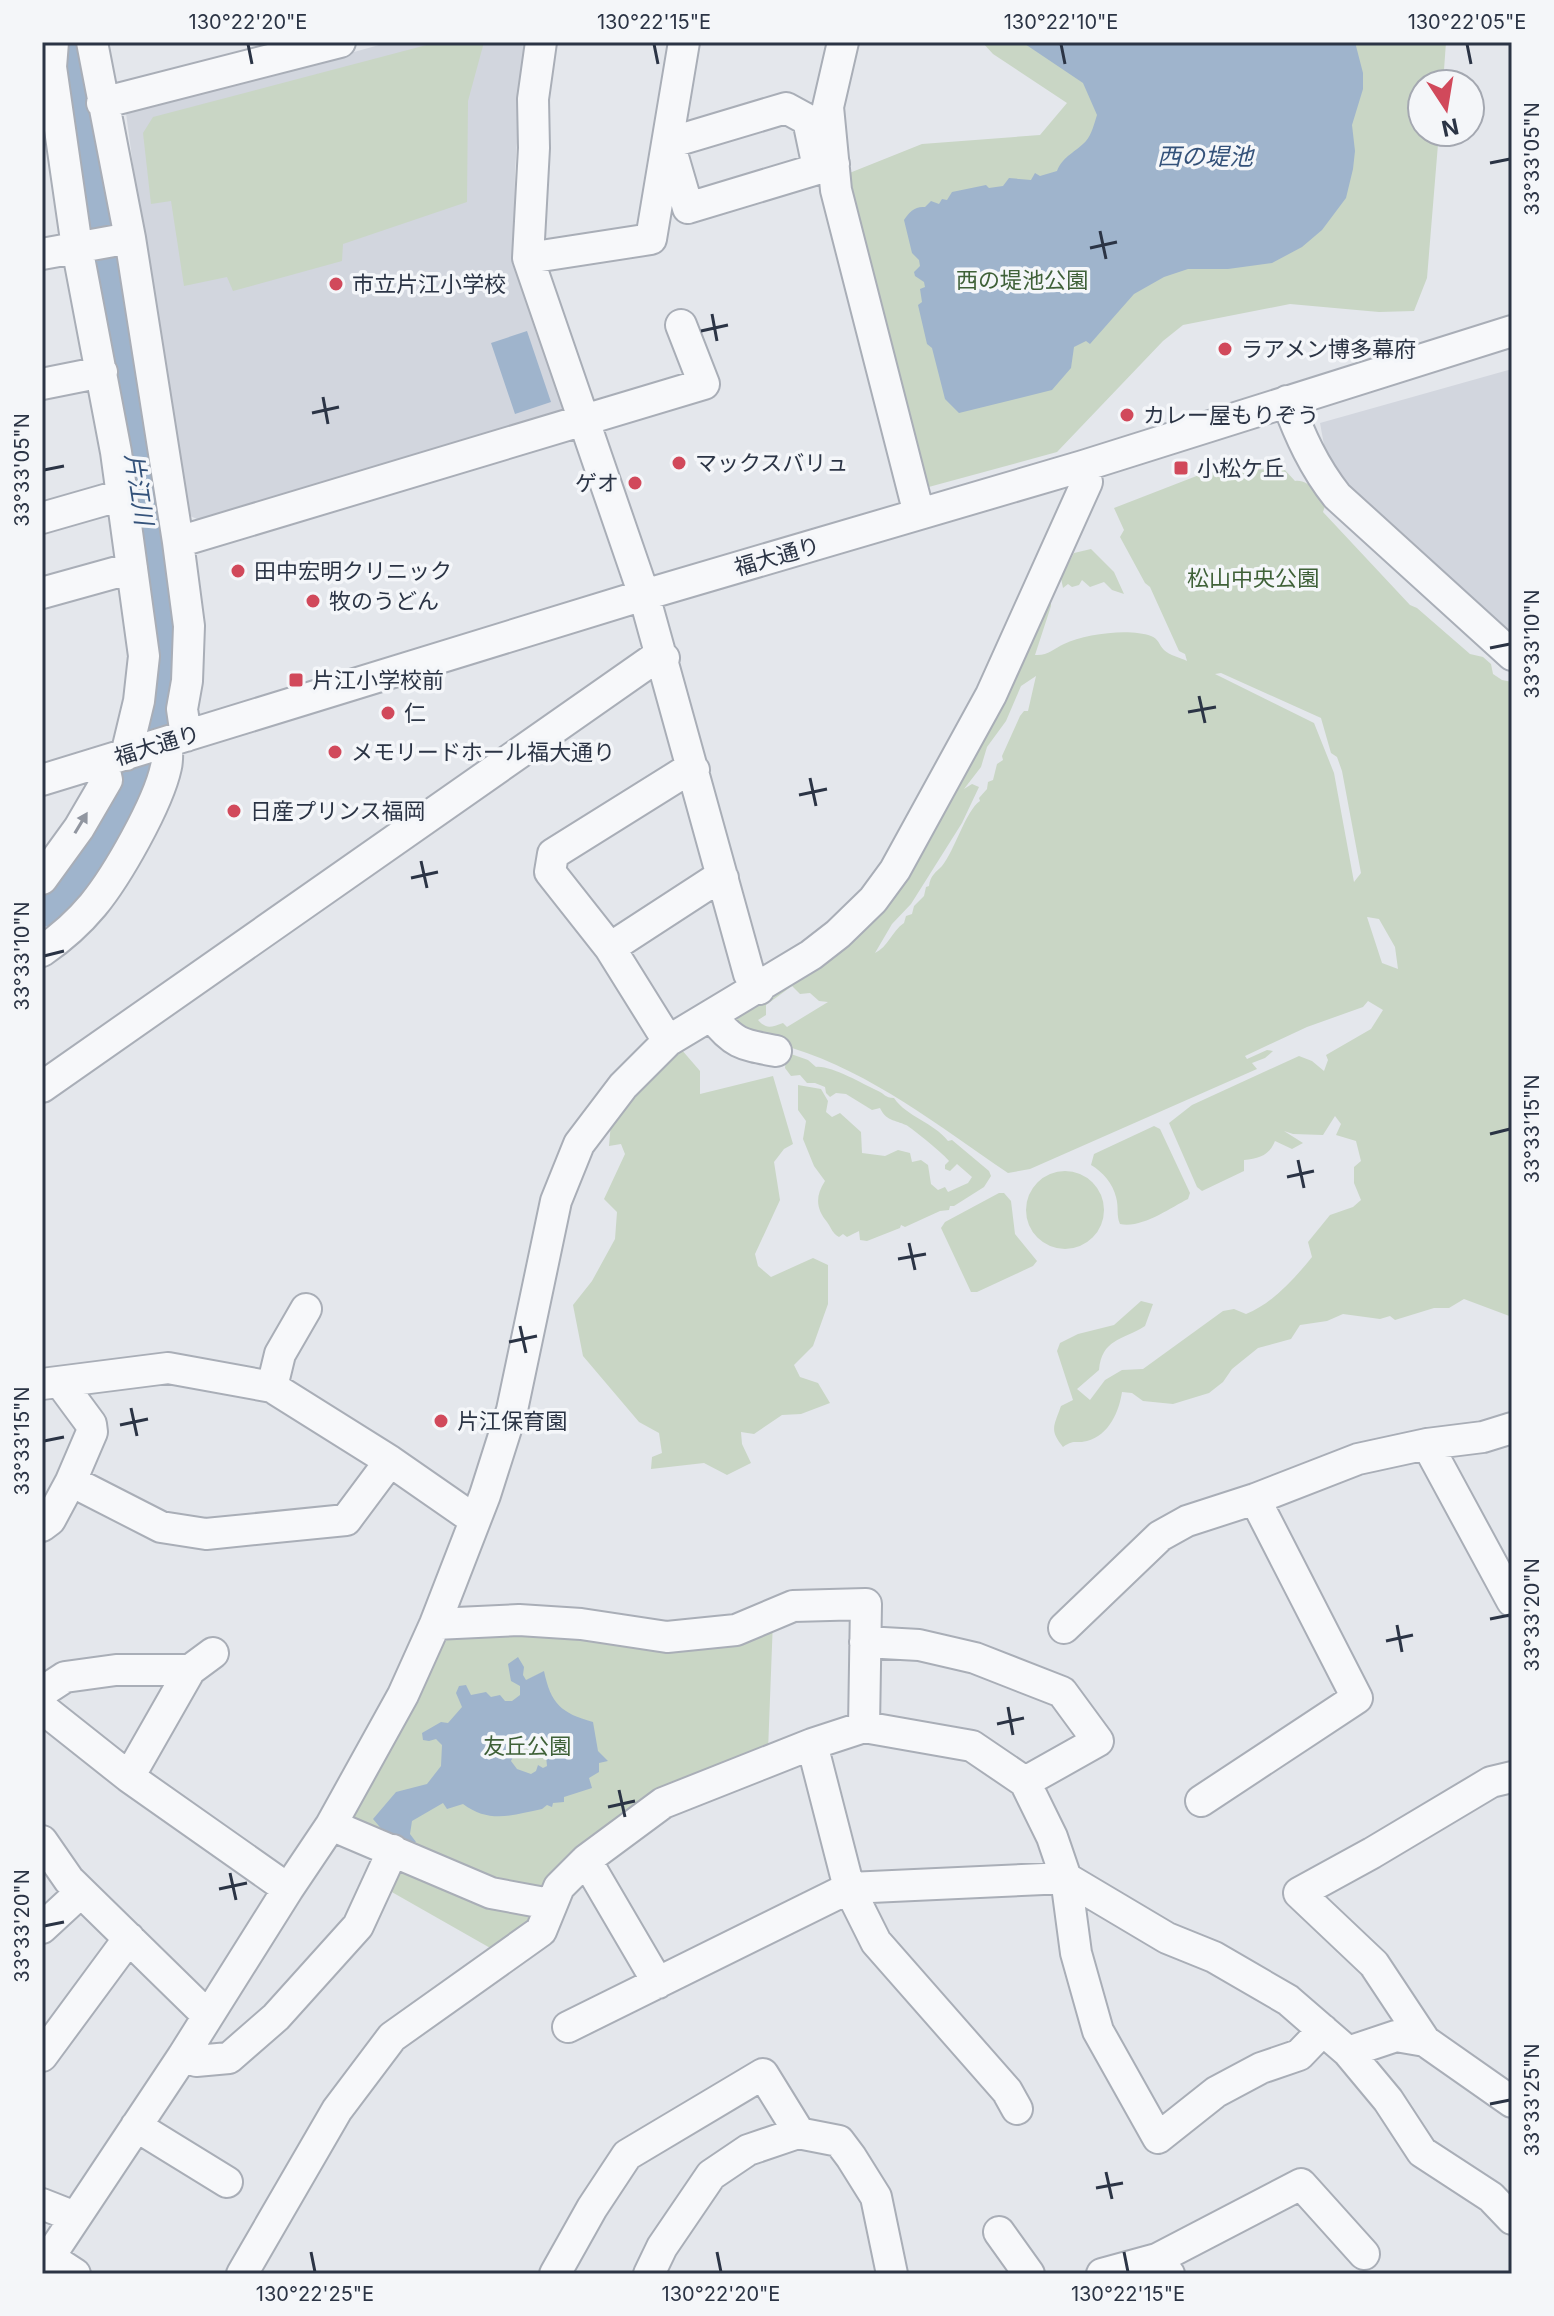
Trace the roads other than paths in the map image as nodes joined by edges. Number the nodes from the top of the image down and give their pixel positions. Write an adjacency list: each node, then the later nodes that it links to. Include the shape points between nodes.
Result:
1 (53, 42): 11 (street, via 51,67)
2 (340, 42): 7 (street)
3 (541, 42): 13 (street, via 533,99)
4 (684, 42): 8 (street)
5 (843, 42): 9 (street, via 828,107)
6 (97, 47): 7 (street)
7 (102, 103): 10 (street)
8 (669, 143): 9 (street, via 786,108 808,120); 9 (street, via 688,208); 13 (street, via 651,239)
9 (826, 166): 22 (street)
10 (124, 239): 11 (street); 24 (street)
11 (80, 247): 12 (street); 16 (street)
12 (42, 254)
13 (528, 258): 19 (street)
14 (681, 325): 19 (street, via 704,384)
15 (1512, 331): 18 (street, 福大通り)
16 (102, 372): 17 (street); 21 (street)
17 (42, 384)
18 (1287, 401): 20 (street, 福大通り); 28 (street, via 1320,474 1337,496)
19 (582, 421): 24 (street); 27 (street)
20 (1083, 466): 22 (street, 福大通り); 38 (street, via 1087,482 1046,577 991,695 895,870 838,934)
21 (122, 495): 23 (street); 25 (street)
22 (919, 514): 27 (street, 福大通り)
23 (42, 518)
24 (178, 542): 30 (street, via 189,626 187,681)
25 (132, 568): 26 (street); 31 (street, via 144,656 139,701)
26 (42, 593)
27 (644, 595): 29 (street); 30 (street, 福大通り)
28 (1512, 655)
29 (664, 658): 32 (street); 42 (street, via 652,660)
30 (176, 739): 31 (street, 福大通り); 37 (street, via 160,789 116,870 94,904)
31 (114, 759): 33 (street, 福大通り); 35 (street, one-way to 31, via 79,828)
32 (694, 770): 34 (street); 36 (street, via 553,854 550,872)
33 (42, 780)
34 (723, 878): 36 (street); 38 (street, via 749,974)
35 (42, 879)
36 (610, 948): 40 (street)
37 (42, 951)
38 (759, 989): 39 (street)
39 (712, 1016): 40 (street); 41 (street, via 741,1045)
40 (668, 1041): 51 (street, via 623,1086 573,1158 556,1201 512,1410)
41 (776, 1051)
42 (42, 1087)
43 (306, 1309): 45 (street, via 280,1354)
44 (51, 1383): 45 (street, via 168,1368); 49 (street, via 91,1424)
45 (272, 1387): 48 (street)
46 (1512, 1428): 47 (street)
47 (1427, 1444): 50 (street, via 1358,1459); 53 (street)
48 (390, 1461): 49 (street, via 346,1520 206,1534 161,1527); 51 (street)
49 (71, 1481): 52 (street)
50 (1255, 1499): 55 (street, via 1187,1521 1160,1536); 64 (street, via 1357,1698)
51 (475, 1520): 54 (street)
52 (42, 1526)
53 (1512, 1601)
54 (435, 1624): 56 (street, via 519,1620 667,1637 736,1630 793,1606 866,1604); 65 (street, via 403,1695)
55 (1064, 1628)
56 (865, 1642): 59 (street); 63 (street, via 919,1645 975,1658 1062,1692 1098,1741)
57 (42, 1692): 61 (street, via 65,1677 202,1661)
58 (42, 1708): 61 (street)
59 (864, 1727): 60 (street); 63 (street, via 972,1746)
60 (812, 1744): 68 (street, via 663,1803); 70 (street)
61 (129, 1777): 71 (street)
62 (1512, 1777): 80 (street, via 1491,1782 1299,1893 1374,1964)
63 (1025, 1782): 69 (street)
64 (1201, 1801)
65 (331, 1825): 67 (street); 71 (street)
66 (42, 1841): 72 (street)
67 (393, 1850): 73 (street, via 491,1893); 83 (street, via 358,1926 276,2017 229,2058 196,2061)
68 (586, 1860): 73 (street); 76 (street)
69 (1066, 1878): 70 (street); 79 (street, via 1288,2000); 79 (street, via 1076,1953 1098,2031 1158,2138 1216,2092 1299,2055)
70 (849, 1888): 76 (street); 85 (street, via 876,1942)
71 (288, 1889): 77 (street)
72 (81, 1892): 74 (street); 75 (street)
73 (550, 1904): 97 (street, via 541,1931 392,2037 337,2110)
74 (42, 1928)
75 (129, 1938): 77 (street); 82 (street)
76 (658, 1983): 78 (street)
77 (207, 2015): 83 (street)
78 (568, 2027)
79 (1323, 2030): 81 (street)
80 (1425, 2041): 81 (street, via 1396,2036); 84 (street)
81 (1348, 2052): 91 (street, via 1422,2152 1491,2197)
82 (42, 2056)
83 (183, 2056): 86 (street)
84 (1512, 2102)
85 (1017, 2109)
86 (136, 2126): 88 (street); 90 (street)
87 (800, 2134): 98 (street, via 763,2074 627,2155); 99 (street, via 748,2150 711,2175); 100 (street, via 839,2141 851,2157 876,2197)
88 (227, 2182)
89 (42, 2204): 90 (street)
90 (75, 2217): 94 (street)
91 (1512, 2219)
92 (999, 2232): 101 (street)
93 (1364, 2254): 95 (street, via 1301,2184)
94 (46, 2263): 96 (street)
95 (1163, 2266): 102 (street)
96 (75, 2274)
97 (242, 2274)
98 (555, 2274)
99 (649, 2274)
100 (892, 2274)
101 (1029, 2274)
102 (1102, 2274)

